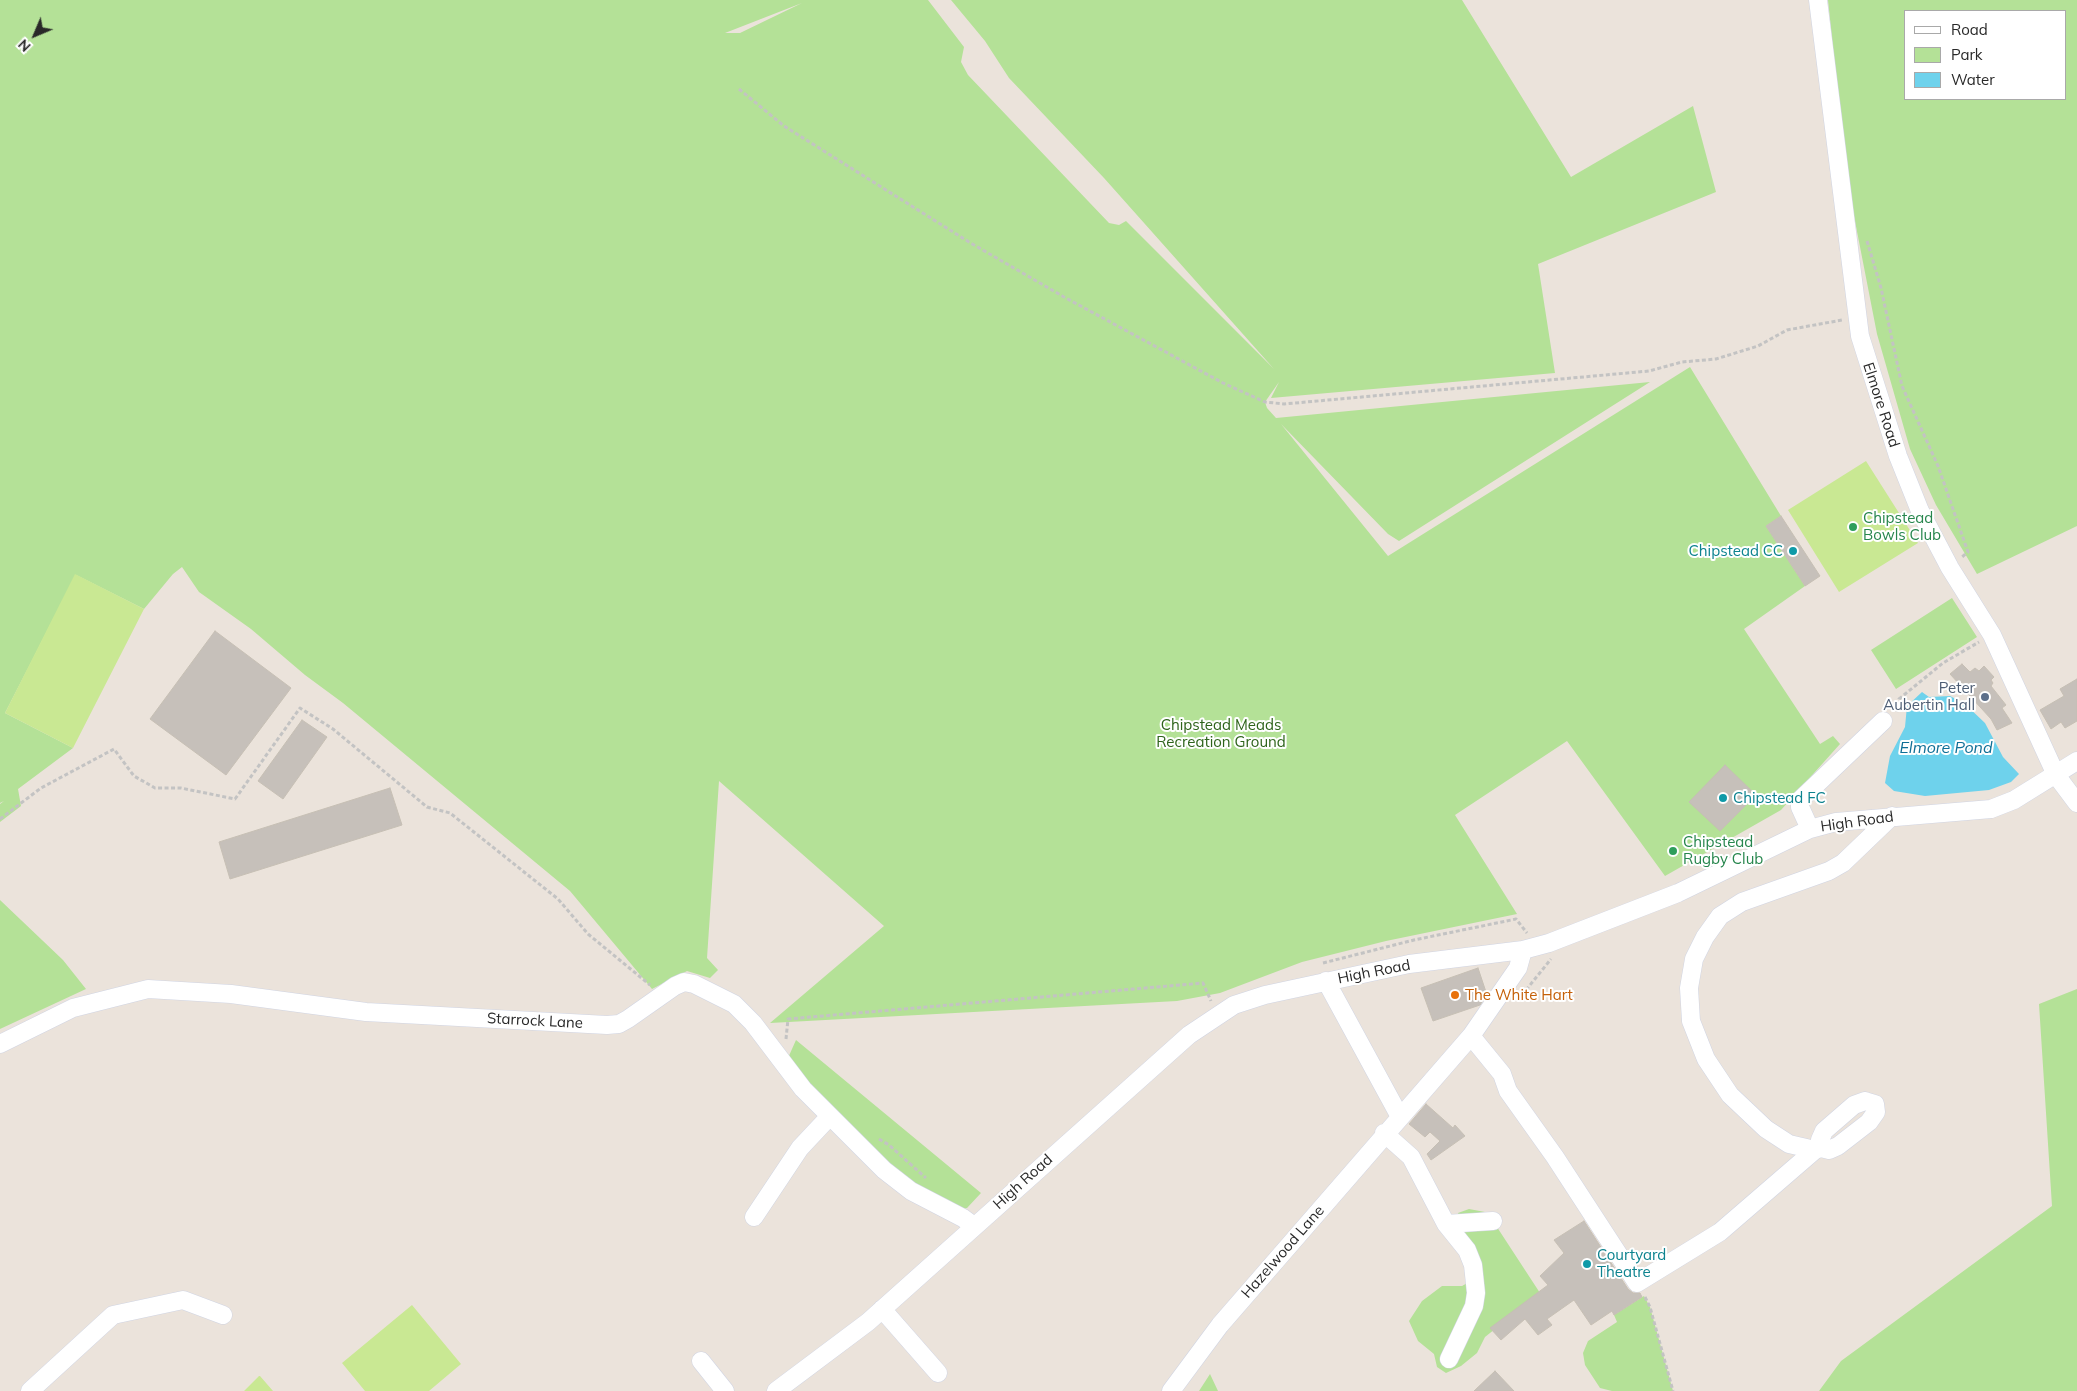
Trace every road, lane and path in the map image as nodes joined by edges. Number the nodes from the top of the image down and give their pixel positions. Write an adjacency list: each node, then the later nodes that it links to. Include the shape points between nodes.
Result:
1 (1818, 0): 4 (street, Elmore Road)
2 (739, 89): 4 (path, via 784,126 969,242 1089,311 1265,402 1284,404 1649,372 1682,362 1716,359 1758,346 1799,326)
3 (1866, 236): 5 (path, via 1902,386 1938,466 1968,552)
4 (1857, 318): 5 (street, Elmore Road, via 1898,456 1920,512)
5 (1950, 568): 6 (street, Elmore Road)
6 (1992, 635): 7 (path, via 1943,663 1899,699); 9 (street, Elmore Road)
7 (1889, 720): 13 (street, via 1800,800)
8 (2077, 760): 9 (street, High Road)
9 (2056, 775): 10 (street, Elmore Road); 11 (street, High Road, via 2014,800 1991,809)
10 (2077, 802)
11 (1892, 816): 13 (street, High Road, via 1836,822); 33 (street, via 1843,863 1742,902 1720,916 1705,937 1694,959 1689,988 1692,1021 1706,1059 1730,1095 1766,1129 1789,1144 1818,1149 1720,1232)
12 (0, 819): 17 (path, via 41,788 114,749 134,776 155,788 181,788 235,799 300,708 332,729 427,807 450,813 558,898 588,934)
13 (1810, 829): 14 (street, High Road, via 1678,893 1567,936)
14 (1525, 942): 15 (path, via 1516,919); 16 (street, High Road); 21 (street, Hazelwood Lane, via 1514,975)
15 (1315, 965)
16 (1326, 981): 25 (street); 32 (street, High Road, via 1234,1005 1210,1019)
17 (662, 995): 22 (street, Starrock Lane, via 619,1024 607,1025 366,1012 231,994 148,989 73,1008); 23 (street, Starrock Lane, via 684,982 734,1004)
18 (1221, 998): 19 (path)
19 (1211, 1002): 20 (path); 23 (path, via 1203,983 788,1019 785,1048)
20 (1207, 1008)
21 (1470, 1036): 25 (street, Hazelwood Lane); 33 (street, via 1502,1074 1508,1091)
22 (0, 1044)
23 (777, 1054): 24 (street, Starrock Lane, via 803,1089)
24 (830, 1116): 29 (street, via 800,1148); 32 (street, Starrock Lane, via 884,1170 911,1191)
25 (1400, 1117): 26 (street, Hazelwood Lane)
26 (1384, 1133): 31 (street, via 1411,1157); 42 (street, Hazelwood Lane, via 1220,1325)
27 (872, 1135): 28 (path, via 889,1145)
28 (933, 1184)
29 (754, 1217)
30 (1493, 1221): 31 (street)
31 (1446, 1224): 36 (street, via 1470,1258 1476,1292 1474,1306)
32 (974, 1226): 34 (street, High Road)
33 (1637, 1283): 43 (path, via 1650,1306)
34 (882, 1309): 38 (street); 41 (street, High Road)
35 (223, 1315): 39 (street, via 183,1300 113,1315)
36 (1449, 1360)
37 (701, 1361): 40 (street)
38 (938, 1373)
39 (30, 1391)
40 (725, 1391)
41 (776, 1391)
42 (1171, 1391)
43 (1673, 1391)

